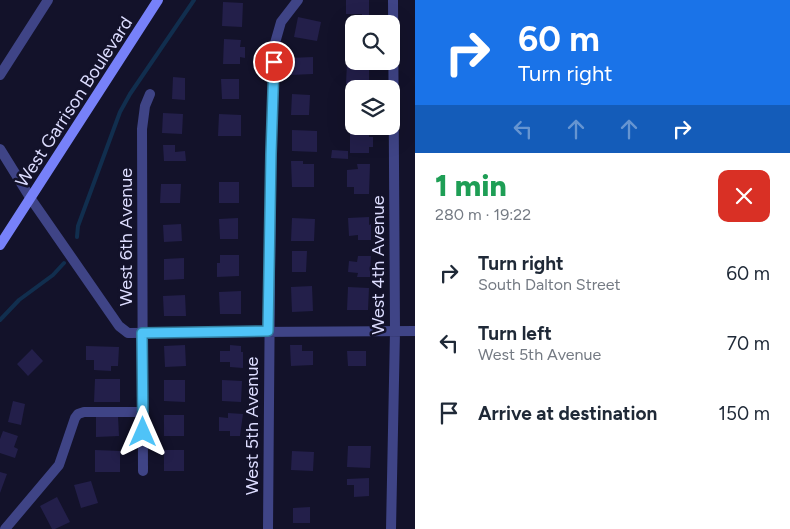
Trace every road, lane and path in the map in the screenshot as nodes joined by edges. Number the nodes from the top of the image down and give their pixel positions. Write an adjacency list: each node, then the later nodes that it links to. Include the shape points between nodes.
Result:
1 (48, 0): 5 (street)
2 (158, 0): 8 (main road, West Garrison Boulevard)
3 (298, 0): 10 (street, West 5th Avenue, via 281,22 275,43)
4 (393, 0): 11 (street, West 4th Avenue)
5 (0, 75)
6 (150, 94): 13 (street, West 6th Avenue, via 142,129)
7 (0, 149): 8 (street)
8 (31, 199): 9 (main road, West Garrison Boulevard); 13 (street, via 118,326 128,333)
9 (0, 245)
10 (268, 331): 11 (street); 13 (street); 17 (street, West 5th Avenue)
11 (395, 331): 12 (street); 18 (street, West 4th Avenue)
12 (415, 331)
13 (142, 333): 14 (street, West 6th Avenue)
14 (143, 412): 15 (street, West 6th Avenue); 16 (street, via 78,414 59,465)
15 (143, 471)
16 (6, 529)
17 (268, 529)
18 (391, 529)

